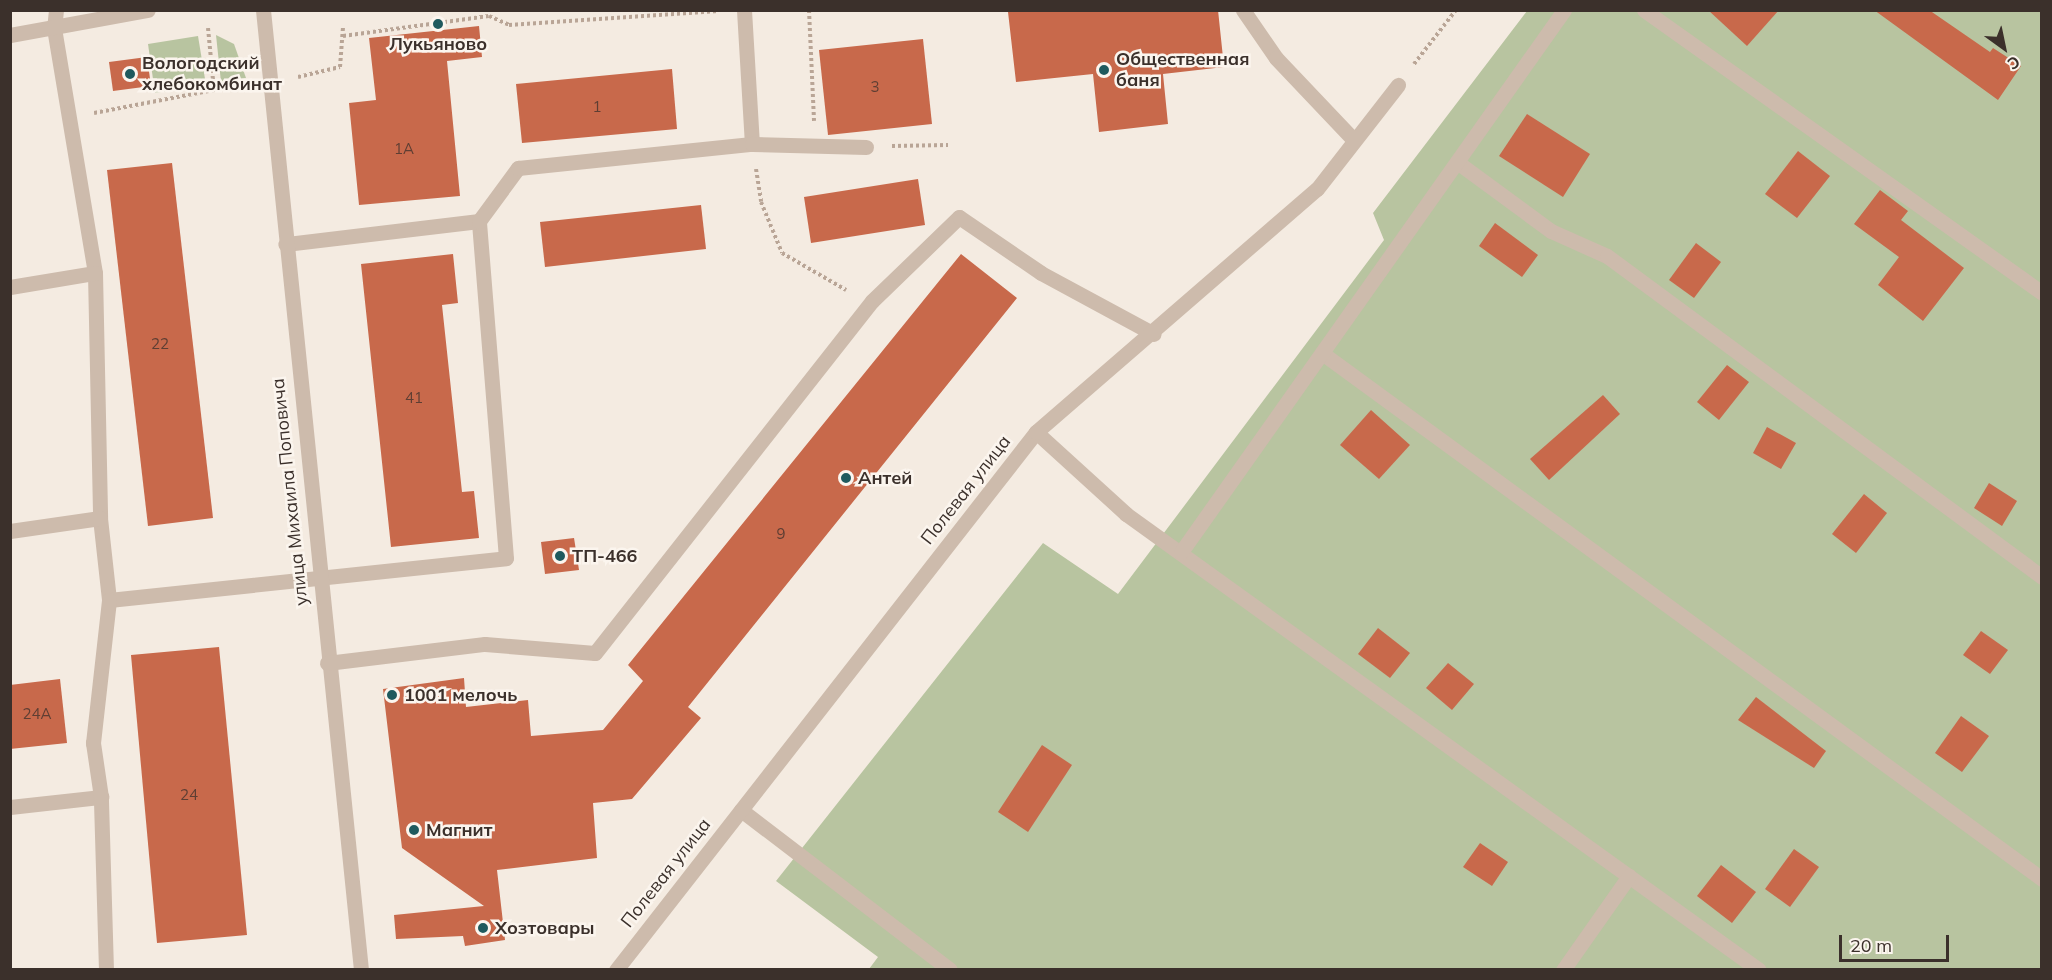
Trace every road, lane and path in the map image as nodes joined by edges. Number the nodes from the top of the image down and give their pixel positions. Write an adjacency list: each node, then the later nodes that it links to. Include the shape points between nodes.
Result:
1 (56, 10): 12 (street)
2 (148, 10): 12 (street)
3 (262, 10): 28 (street, улица Михаила Поповича)
4 (731, 10): 15 (path, via 508,25 489,16)
5 (744, 10): 22 (street)
6 (809, 10): 23 (path)
7 (1243, 10): 21 (street, via 1276,58)
8 (1456, 10): 17 (path)
9 (1564, 10): 26 (street)
10 (1644, 10): 31 (street)
11 (343, 27): 15 (path)
12 (54, 28): 14 (street); 20 (street)
13 (208, 28): 19 (path)
14 (10, 35)
15 (343, 36): 16 (path, via 340,67)
16 (298, 77)
17 (1398, 85): 21 (street, Полевая улица)
18 (250, 86): 19 (path)
19 (214, 90): 20 (path)
20 (69, 118): 29 (street)
21 (1353, 139): 33 (street, Полевая улица, via 1317,189)
22 (752, 144): 23 (street); 27 (street, via 518,168); 32 (path, via 760,202 782,253)
23 (816, 145): 25 (street)
24 (948, 145): 25 (path)
25 (866, 147)
26 (1457, 162): 34 (street); 40 (street, via 1551,231 1607,256)
27 (479, 221): 28 (street); 39 (street, via 506,558)
28 (285, 244): 39 (street, улица Михаила Поповича)
29 (95, 273): 30 (street); 36 (street)
30 (10, 287)
31 (2042, 293)
32 (872, 301): 33 (street, via 958,217 1041,273); 42 (street, via 595,653 485,644)
33 (1154, 334): 35 (street, Полевая улица)
34 (1322, 353): 38 (street); 47 (street)
35 (1036, 432): 38 (street, via 1126,514); 45 (street, Полевая улица)
36 (100, 518): 37 (street); 41 (street)
37 (10, 531)
38 (1181, 552): 46 (street)
39 (317, 577): 41 (street); 42 (street, улица Михаила Поповича)
40 (2042, 577)
41 (109, 600): 43 (street, via 93,743)
42 (327, 663): 49 (street, улица Михаила Поповича)
43 (101, 797): 44 (street); 48 (street)
44 (10, 807)
45 (741, 810): 50 (street, Полевая улица); 51 (street)
46 (1629, 876): 52 (street); 53 (street)
47 (2042, 879)
48 (106, 969)
49 (361, 969)
50 (616, 969)
51 (950, 969)
52 (1563, 969)
53 (1759, 969)

